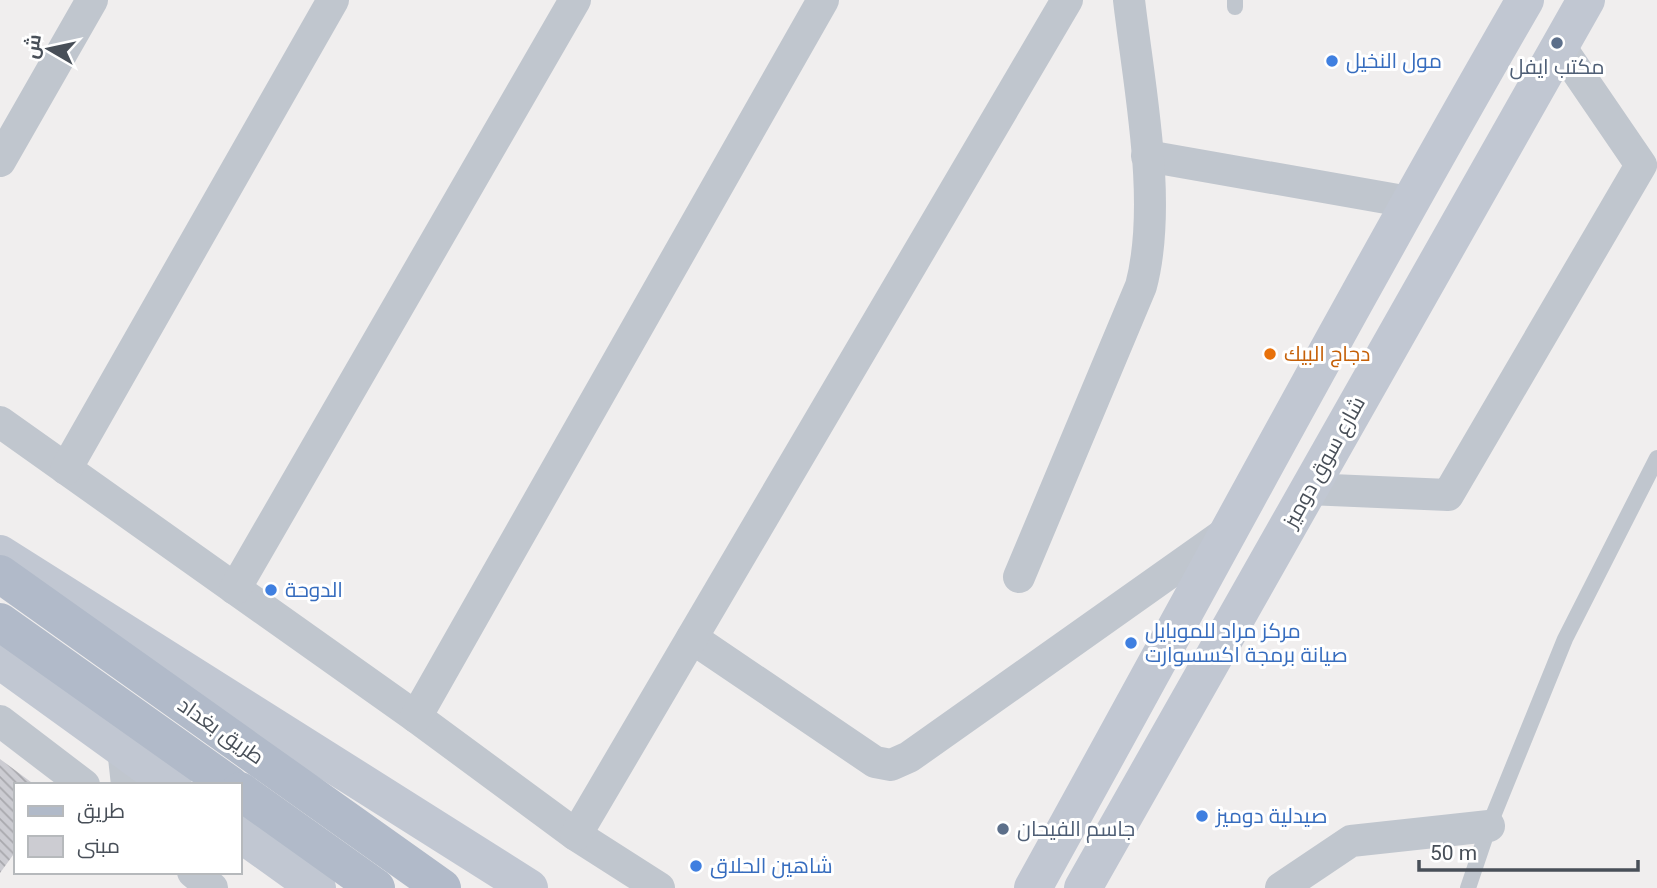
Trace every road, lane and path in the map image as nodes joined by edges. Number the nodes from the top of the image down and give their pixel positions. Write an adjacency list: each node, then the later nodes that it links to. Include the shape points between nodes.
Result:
1 (92, 0): 11 (street)
2 (333, 0): 15 (street)
3 (575, 0): 21 (street)
4 (823, 0): 25 (street)
5 (1067, 0): 23 (street)
6 (1129, 0): 10 (street)
7 (1525, 0): 12 (main road)
8 (1586, 0): 9 (main road, شارع سوق دوميز)
9 (1559, 45): 16 (main road, شارع سوق دوميز); 16 (street, via 1642,165 1448,495)
10 (1147, 156): 12 (street); 20 (street, via 1149,256 1140,286)
11 (0, 161)
12 (1409, 202): 17 (main road)
13 (0, 422): 15 (street)
14 (1657, 458): 32 (lane, via 1565,639)
15 (66, 470): 21 (street)
16 (1308, 489): 43 (main road, شارع سوق دوميز)
17 (1233, 528): 23 (street, via 909,758 891,765 875,762); 42 (main road)
18 (0, 554): 40 (main road)
19 (0, 574): 39 (main road, طريق بغداد)
20 (1019, 577)
21 (234, 589): 25 (street)
22 (0, 622): 30 (main road, طريق بغداد)
23 (692, 638): 34 (street)
24 (0, 660): 27 (main road)
25 (416, 717): 34 (street)
26 (0, 720): 28 (street)
27 (125, 767): 29 (main road)
28 (81, 783)
29 (168, 783)
30 (227, 783)
31 (242, 792): 38 (main road, طريق بغداد)
32 (1489, 826): 44 (street, via 1350,841); 45 (lane)
33 (242, 834): 37 (main road)
34 (576, 835): 41 (street)
35 (195, 874): 36 (street)
36 (212, 888)
37 (317, 888)
38 (376, 888)
39 (442, 888)
40 (529, 888)
41 (659, 888)
42 (1033, 888)
43 (1083, 888)
44 (1281, 888)
45 (1468, 888)

